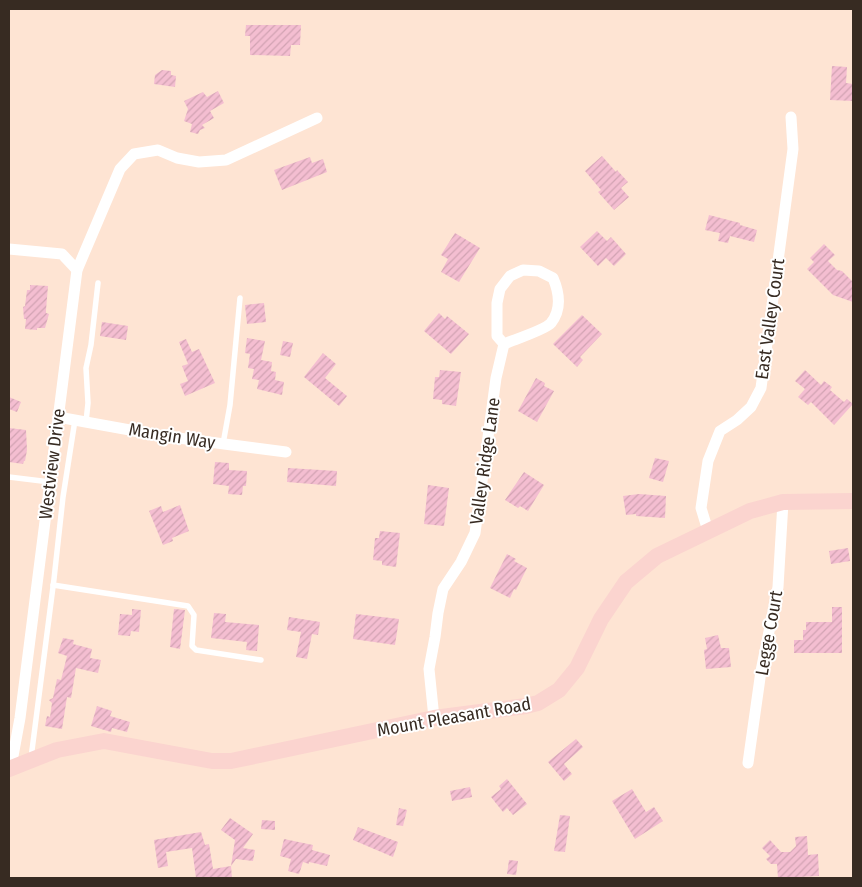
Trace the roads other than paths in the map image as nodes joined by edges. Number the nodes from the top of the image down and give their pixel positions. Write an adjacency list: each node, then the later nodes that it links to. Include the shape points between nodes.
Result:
1 (791, 117): 16 (street, East Valley Court, via 793,149 761,388 751,407 720,431 708,461 702,508)
2 (317, 118): 4 (street, Westview Drive, via 226,160 199,162 158,150 134,154 120,169)
3 (9, 249): 4 (street, via 62,254)
4 (77, 270): 8 (street, Westview Drive)
5 (98, 283): 9 (lane, via 86,368 88,403)
6 (240, 298): 10 (lane)
7 (504, 344): 7 (street, via 550,324 557,310 559,292 553,278 523,270 510,276 500,288 497,336); 19 (street, Valley Ridge Lane, via 496,378 475,533 443,589 438,613 429,669)
8 (58, 417): 9 (street, Mangin Way); 13 (street, Westview Drive)
9 (80, 421): 10 (street, Mangin Way); 17 (lane, via 62,497)
10 (223, 444): 11 (street, Mangin Way)
11 (286, 452)
12 (9, 477): 13 (lane)
13 (50, 482): 22 (street, Westview Drive, via 20,718)
14 (853, 501): 15 (street, Mount Pleasant Road)
15 (783, 502): 16 (street, Mount Pleasant Road, via 750,511); 21 (street, Legge Court, via 778,587)
16 (708, 531): 19 (street, Mount Pleasant Road, via 657,556 626,582 601,619 577,668 558,690 526,706)
17 (53, 585): 18 (lane, via 188,606 194,615 192,646 196,650); 20 (lane)
18 (261, 660)
19 (434, 718): 20 (street, Mount Pleasant Road, via 231,761 212,761 104,741 57,750)
20 (31, 760): 22 (street, Mount Pleasant Road)
21 (748, 763)
22 (10, 768)

